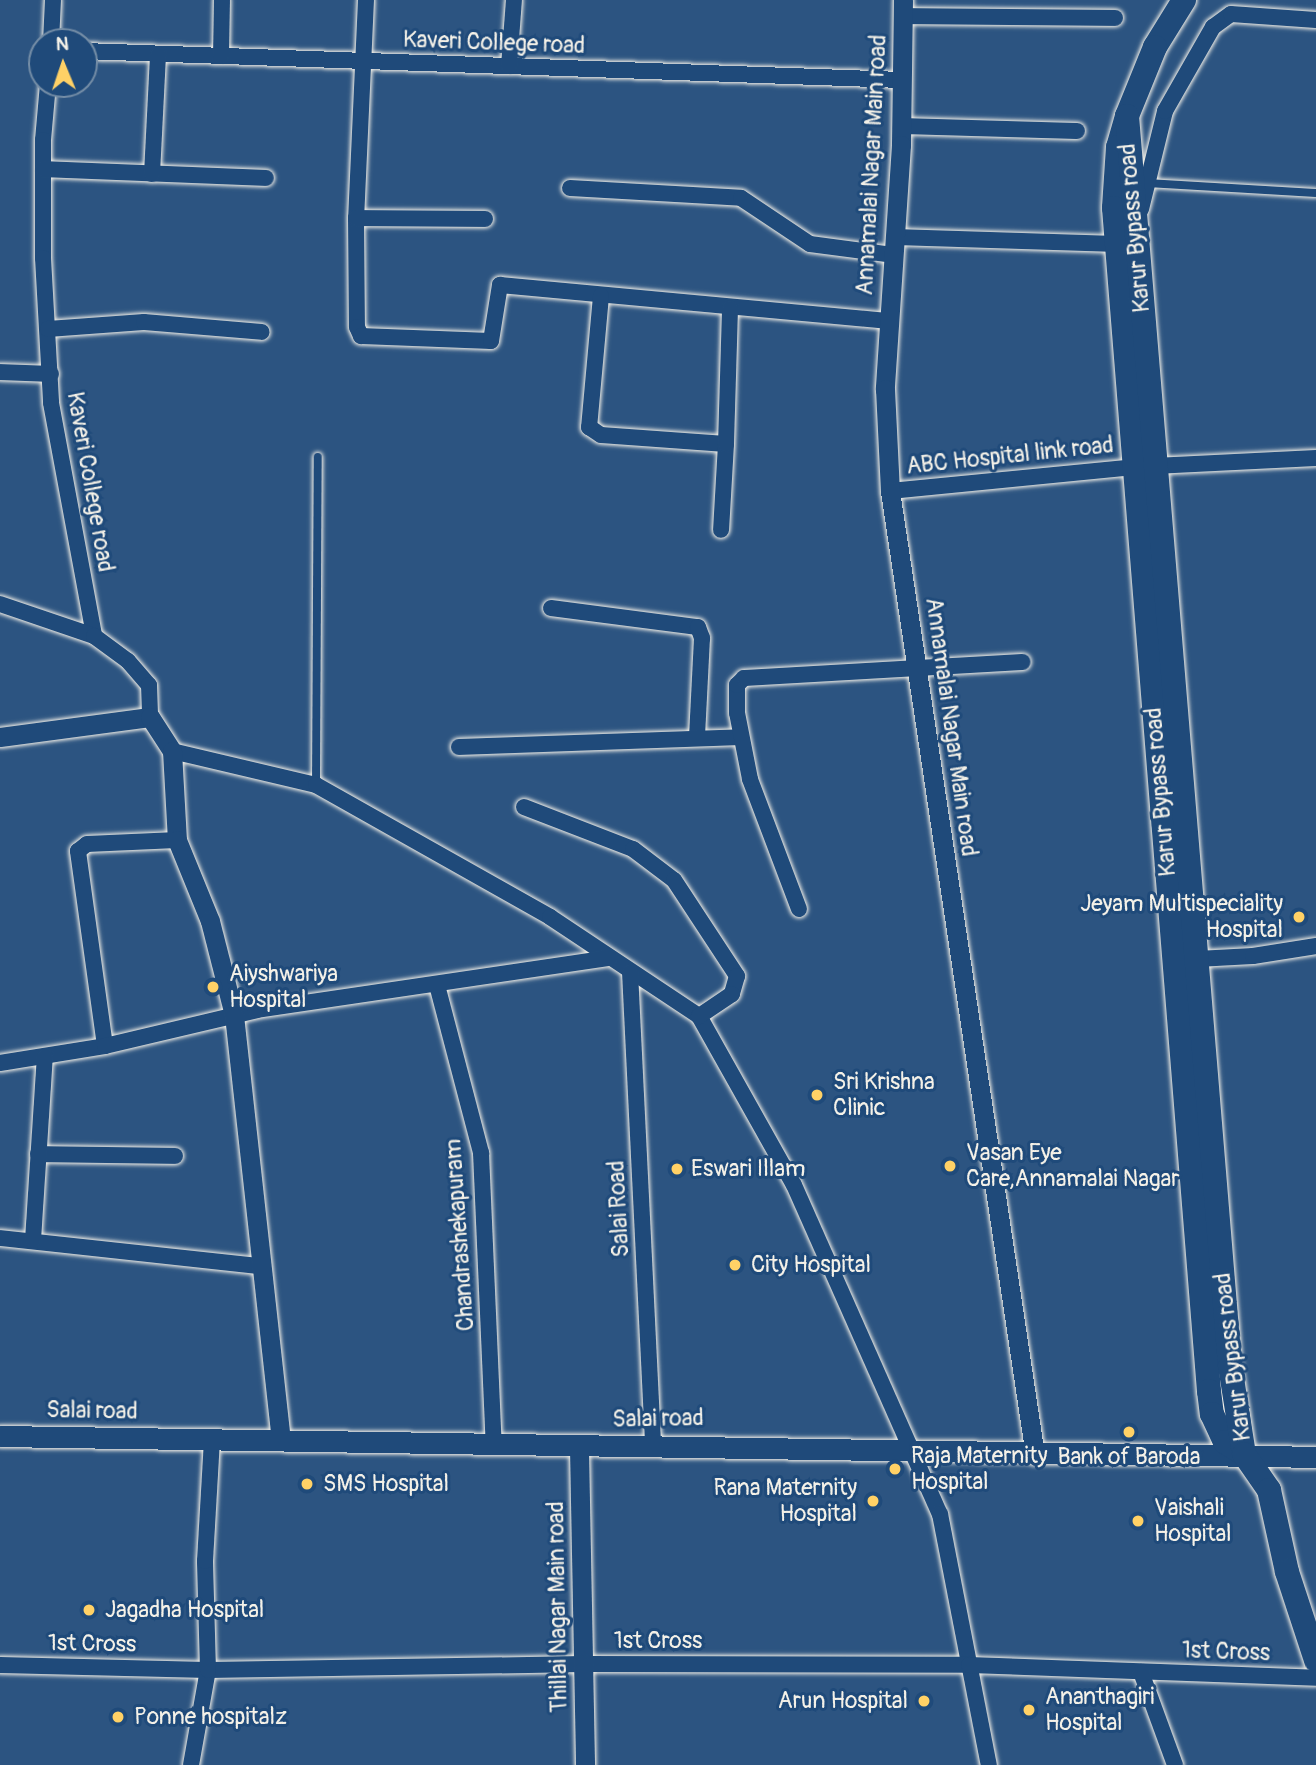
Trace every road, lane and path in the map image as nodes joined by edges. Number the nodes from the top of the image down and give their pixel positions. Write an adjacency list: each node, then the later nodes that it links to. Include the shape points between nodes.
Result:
1 (53, 0): 9 (street)
2 (222, 0): 12 (street)
3 (366, 0): 13 (street)
4 (514, 0): 14 (street)
5 (1184, 0): 27 (main road, Karur Bypass road, via 1155,47 1118,147)
6 (903, 8): 7 (street); 15 (street, Annamalai Nagar Main road)
7 (1115, 18)
8 (1316, 20): 22 (street, via 1231,14 1213,27 1165,111)
9 (52, 28)
10 (98, 52): 11 (street, Kaveri College road)
11 (158, 54): 12 (street, Kaveri College road); 20 (street)
12 (221, 56): 13 (street, Kaveri College road)
13 (360, 61): 14 (street, Kaveri College road); 25 (street)
14 (509, 66): 15 (street, Kaveri College road)
15 (902, 80): 17 (street, Annamalai Nagar Main road)
16 (47, 98): 19 (street, Kaveri College road)
17 (901, 126): 18 (street); 28 (street, Annamalai Nagar Main road)
18 (1077, 131)
19 (43, 169): 20 (street); 32 (street, Kaveri College road)
20 (152, 174): 21 (street)
21 (267, 178)
22 (1147, 183): 24 (lane); 27 (street)
23 (570, 188): 28 (street, via 741,198 810,244)
24 (1316, 193)
25 (356, 218): 26 (street); 29 (street, via 357,327 364,338 491,341 500,285)
26 (485, 219)
27 (1127, 240): 28 (street); 39 (main road, Karur Bypass road)
28 (894, 246): 31 (street, Annamalai Nagar Main road)
29 (601, 296): 30 (street); 36 (street, via 587,421 592,432)
30 (730, 308): 31 (street); 36 (street)
31 (889, 321): 40 (street, Annamalai Nagar Main road, via 885,389)
32 (48, 329): 33 (street, via 144,322); 35 (street, Kaveri College road)
33 (261, 332)
34 (0, 372): 35 (street)
35 (51, 374): 44 (street, Kaveri College road, via 51,403)
36 (726, 444): 41 (street)
37 (317, 457): 53 (lane)
38 (1316, 458): 39 (street, ABC Hospital link road)
39 (1145, 466): 40 (street, ABC Hospital link road); 59 (main road, Karur Bypass road); 79 (main road, Karur Bypass road, via 1210,1403 1225,1443)
40 (890, 491): 46 (street, Annamalai Nagar Main road)
41 (721, 530)
42 (0, 604): 44 (street)
43 (551, 608): 49 (street, via 698,627 702,638)
44 (94, 636): 47 (street, via 141,672 149,685)
45 (1023, 662): 46 (street)
46 (919, 669): 50 (street, via 744,678 735,696); 80 (street, Annamalai Nagar Main road, via 962,993)
47 (150, 717): 48 (street); 52 (street)
48 (0, 737)
49 (697, 737): 50 (street); 51 (street)
50 (741, 737): 56 (street, via 750,779)
51 (458, 747)
52 (172, 751): 53 (street); 55 (street)
53 (316, 785): 58 (street, via 550,917)
54 (524, 807): 63 (street, via 634,849 674,880 737,976 732,994)
55 (177, 840): 62 (street, via 210,921); 64 (street, via 87,844 78,851)
56 (799, 909)
57 (1316, 946): 59 (street)
58 (610, 958): 60 (street); 61 (street)
59 (1197, 959): 79 (main road, Karur Bypass road, via 1230,1366)
60 (630, 972): 63 (street); 75 (street, Salai Road)
61 (437, 985): 62 (street); 76 (street, Chandrashekapuram, via 481,1153)
62 (233, 1015): 64 (street); 71 (street)
63 (699, 1016): 78 (street, via 794,1185)
64 (105, 1046): 65 (street)
65 (45, 1056): 66 (street); 67 (street)
66 (0, 1063)
67 (38, 1154): 68 (street); 70 (street)
68 (175, 1156)
69 (0, 1238): 70 (street)
70 (33, 1240): 71 (street)
71 (259, 1266): 73 (street)
72 (0, 1436): 74 (main road, Salai road)
73 (281, 1438): 74 (main road, Salai road); 76 (main road, Salai road)
74 (212, 1439): 86 (street, via 205,1561)
75 (653, 1444): 77 (main road, Salai road); 78 (main road, Salai road)
76 (494, 1446): 77 (main road, Salai road)
77 (579, 1448): 83 (street, Thillai Nagar Main road)
78 (913, 1449): 80 (main road, Salai road); 85 (street, via 940,1514)
79 (1244, 1454): 80 (main road, Salai road); 81 (main road, Salai road); 82 (main road, via 1269,1490 1287,1572)
80 (1035, 1455)
81 (1316, 1457)
82 (1316, 1660)
83 (583, 1664): 85 (street, 1st Cross); 86 (street, 1st Cross); 90 (street, Thillai Nagar Main road)
84 (0, 1665): 86 (street, 1st Cross)
85 (969, 1665): 87 (street, 1st Cross); 91 (street)
86 (208, 1670): 89 (street)
87 (1141, 1672): 88 (street, 1st Cross); 92 (street)
88 (1316, 1678)
89 (191, 1765)
90 (585, 1765)
91 (989, 1765)
92 (1175, 1765)

